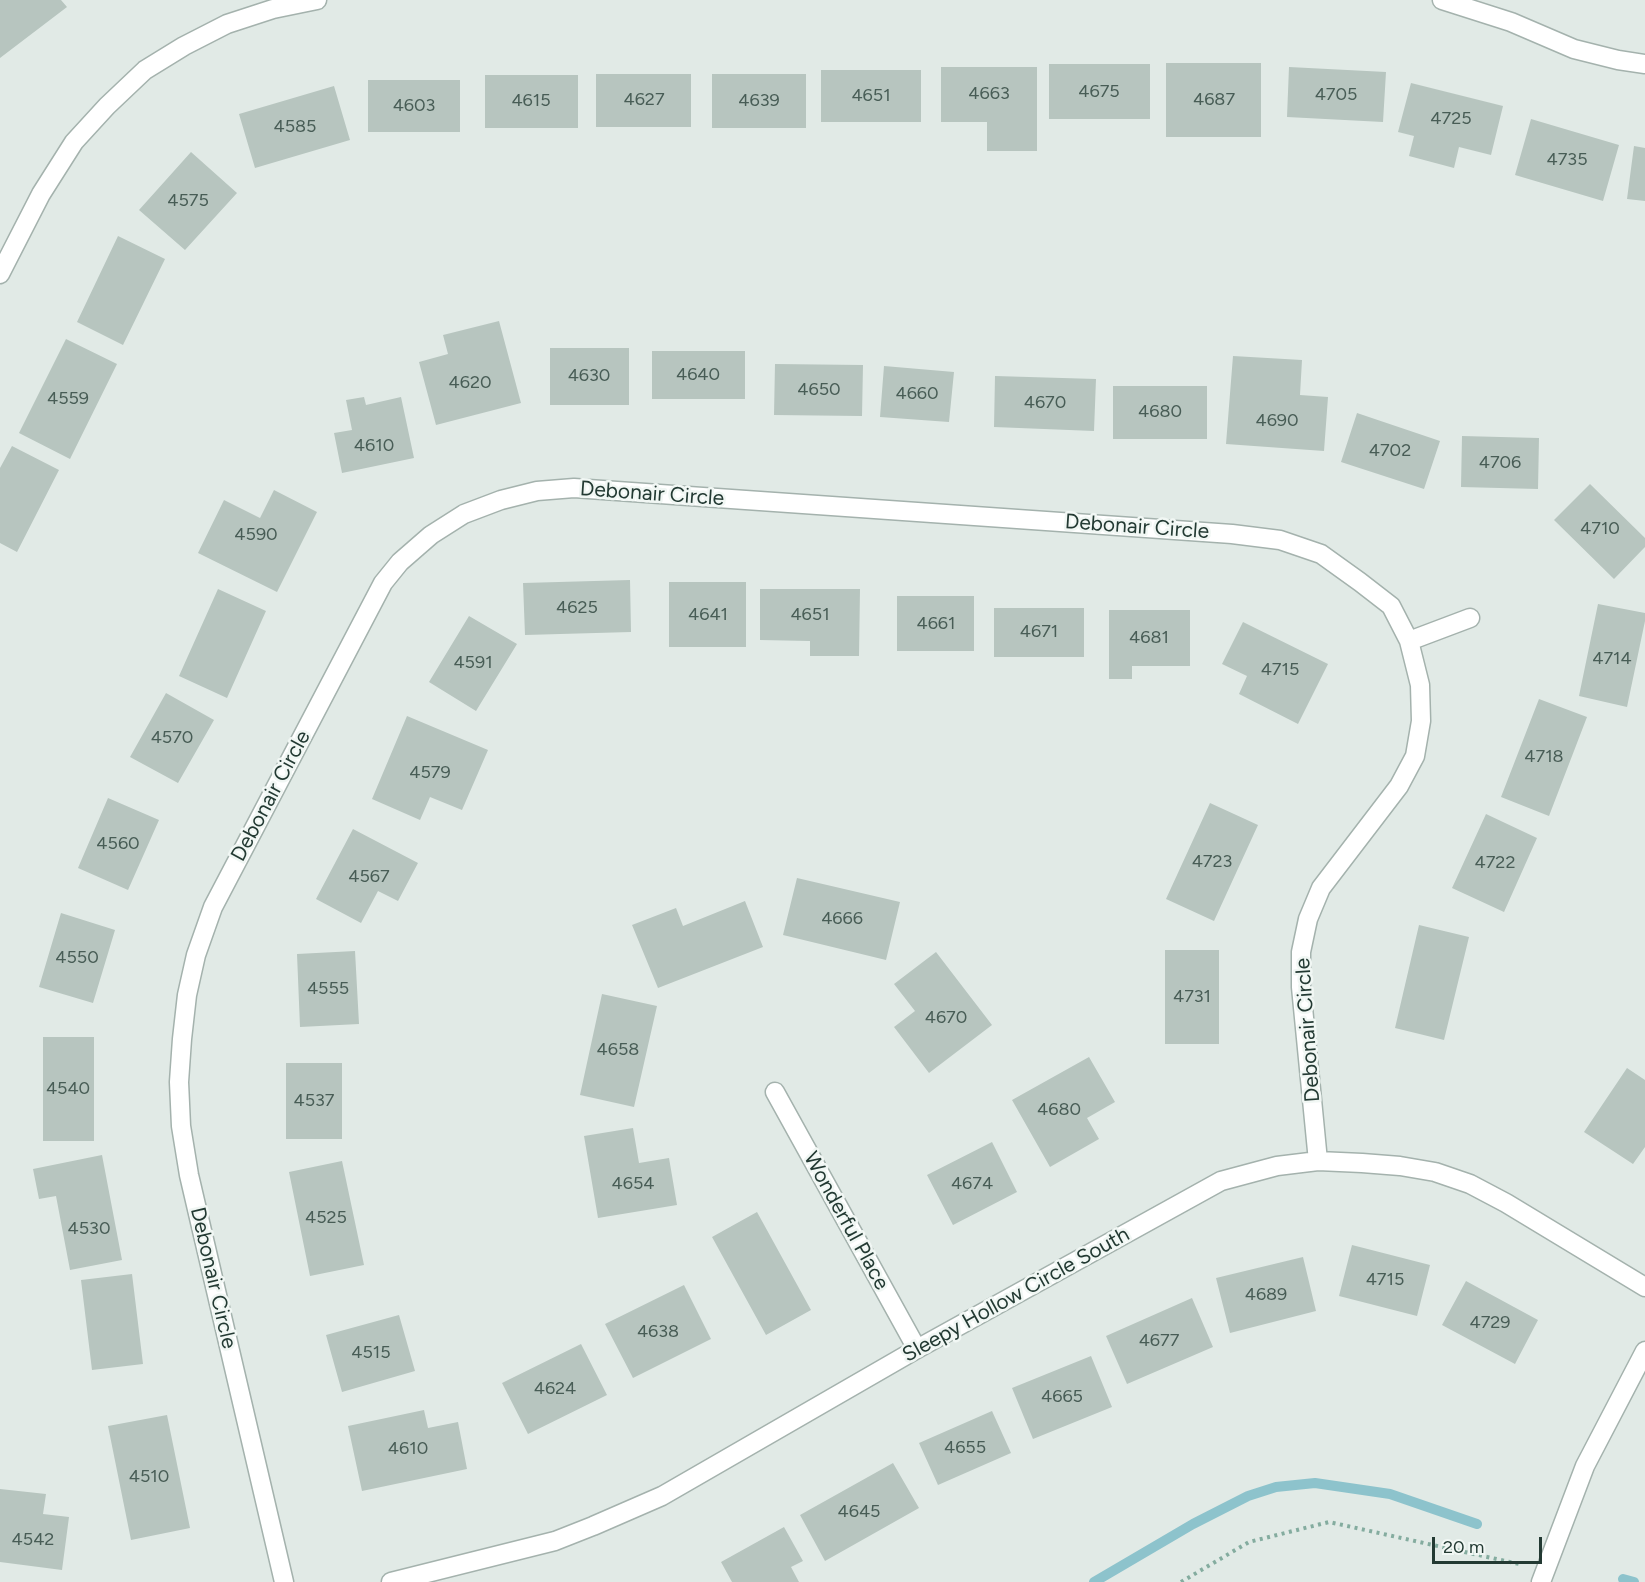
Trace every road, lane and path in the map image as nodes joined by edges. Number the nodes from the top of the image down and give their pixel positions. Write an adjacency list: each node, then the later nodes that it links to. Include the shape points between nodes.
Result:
1 (317, 0): 4 (street, via 227,24 145,70 74,142 40,194)
2 (1442, 0): 3 (street, via 1511,22 1574,49)
3 (1645, 64)
4 (0, 274)
5 (1470, 618): 6 (street)
6 (1409, 640): 8 (street, Debonair Circle, via 1420,685 1421,721 1415,756 1399,786 1321,888 1301,952); 13 (street, Debonair Circle, via 1390,606 1321,554 1280,540 1232,534 574,488 537,491 501,500 464,514 430,535 383,583 213,907 187,995 179,1082 189,1175)
7 (775, 1092): 10 (street, Wonderful Place)
8 (1318, 1161): 9 (street, Sleepy Hollow Circle South, via 1400,1166 1470,1184); 10 (street, Sleepy Hollow Circle South, via 1278,1166 1221,1181)
9 (1645, 1287)
10 (917, 1349): 14 (street, Sleepy Hollow Circle South, via 651,1501 555,1541)
11 (1645, 1351): 12 (street, via 1585,1466)
12 (1543, 1576): 15 (path, via 1329,1522 1249,1542)
13 (284, 1582)
14 (391, 1582)
15 (1181, 1582)

